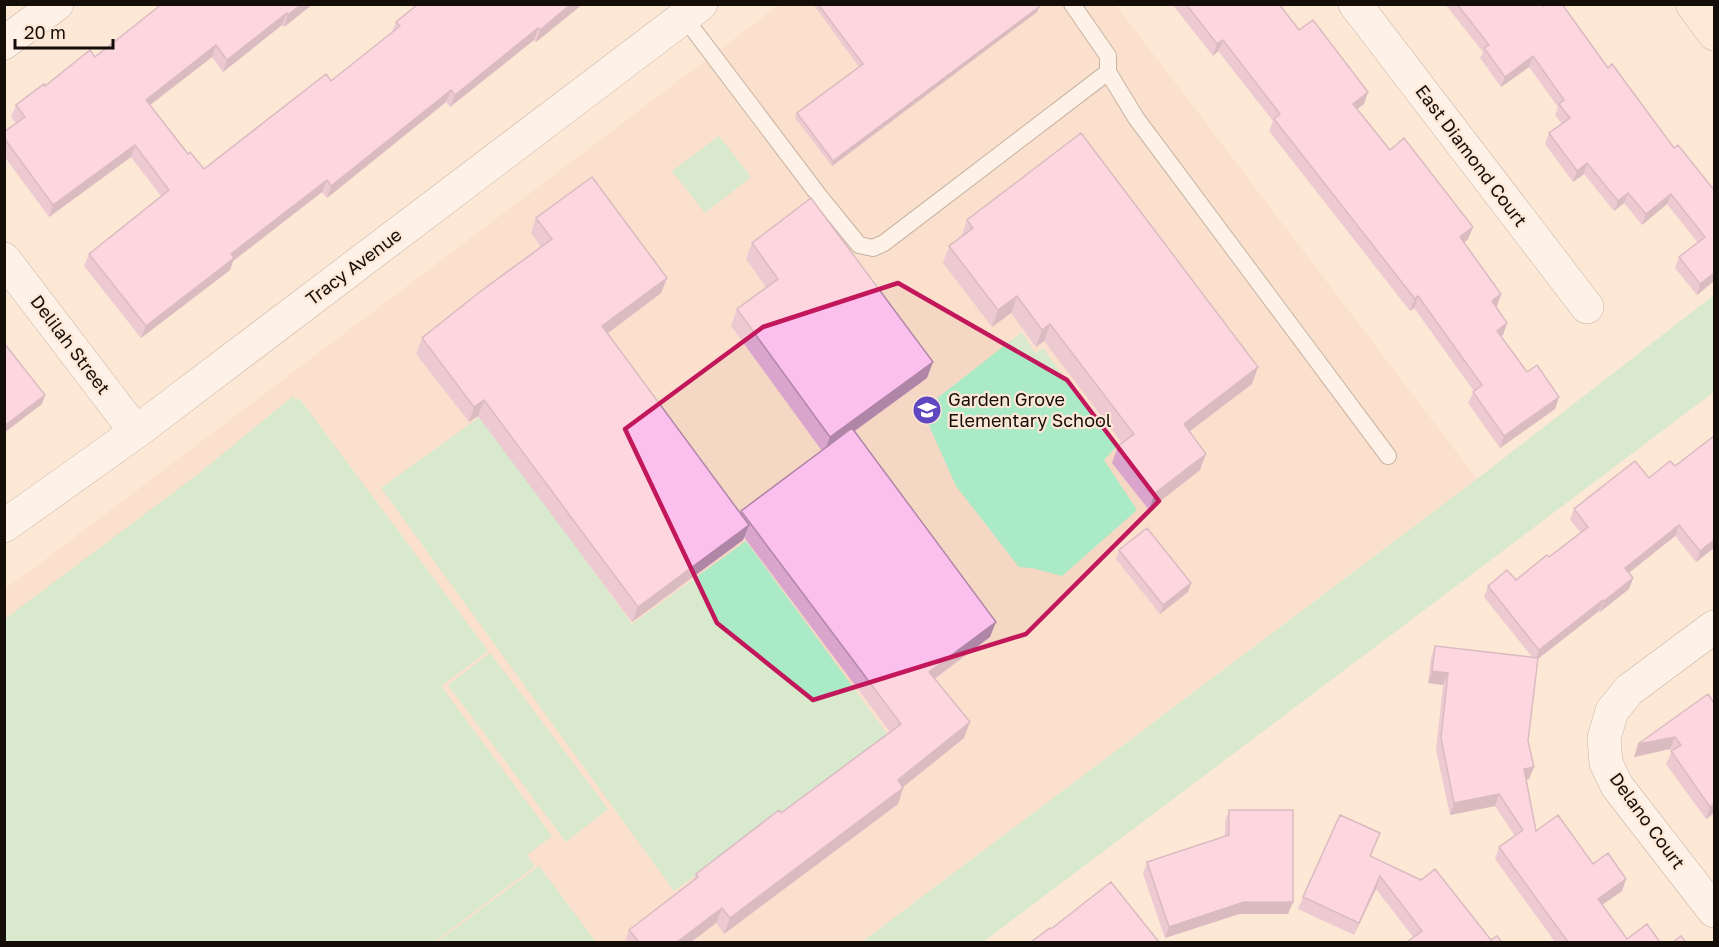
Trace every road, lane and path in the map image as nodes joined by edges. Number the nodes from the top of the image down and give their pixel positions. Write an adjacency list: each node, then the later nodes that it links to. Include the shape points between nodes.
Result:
1 (57, 4): 7 (street)
2 (1072, 4): 8 (lane, via 1108,56)
3 (1355, 4): 10 (street, East Diamond Court)
4 (1692, 4): 6 (main road)
5 (693, 11): 8 (lane, via 820,197 859,245 873,248); 11 (street, Tracy Avenue)
6 (1714, 34)
7 (4, 43)
8 (1108, 72): 12 (lane, via 1136,118)
9 (4, 259): 11 (street, Delilah Street)
10 (1587, 308)
11 (136, 432): 13 (street, Tracy Avenue)
12 (1388, 456)
13 (4, 526)
14 (1714, 627): 15 (street, Delano Court, via 1629,690 1612,711 1604,738 1606,763 1617,786)
15 (1714, 911)

